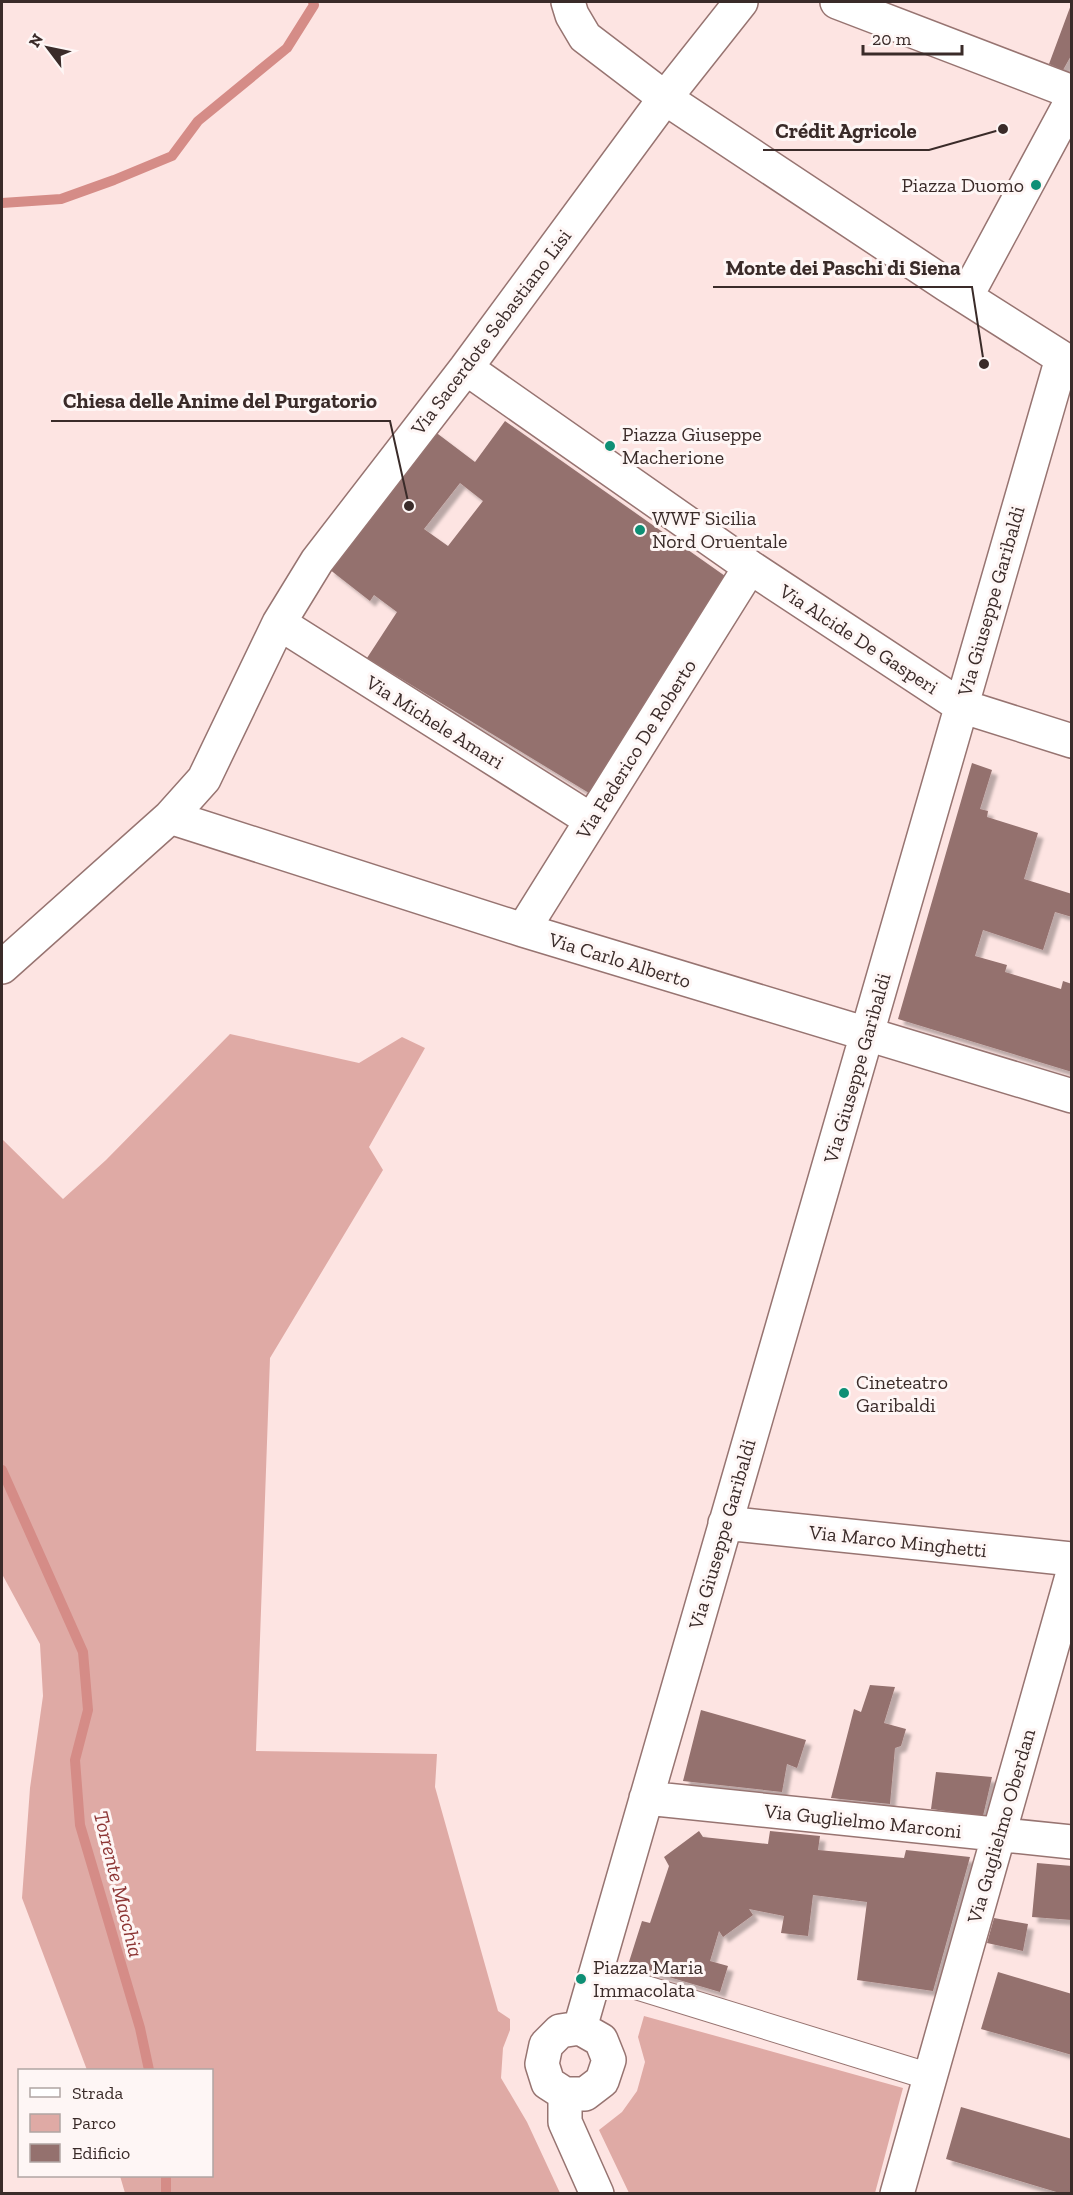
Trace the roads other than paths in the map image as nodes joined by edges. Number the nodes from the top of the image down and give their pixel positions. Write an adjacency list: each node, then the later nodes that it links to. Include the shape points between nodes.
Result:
1 (568, 2): 5 (street, via 585,37)
2 (741, 2): 5 (street, Via Sacerdote Sebastiano Lisi)
3 (837, 2): 4 (street)
4 (1066, 93): 6 (street)
5 (665, 98): 6 (street); 8 (street, Via Sacerdote Sebastiano Lisi)
6 (957, 291): 7 (street)
7 (1067, 361): 11 (street, Via Giuseppe Garibaldi)
8 (466, 368): 9 (street, Via Alcide De Gasperi); 10 (street, Via Sacerdote Sebastiano Lisi, via 317,561)
9 (750, 567): 11 (street, Via Alcide De Gasperi); 14 (street, Via Federico De Roberto)
10 (279, 623): 13 (street, Via Sacerdote Sebastiano Lisi, via 204,779); 14 (street, Via Michele Amari)
11 (961, 706): 12 (street, Via Alcide De Gasperi); 17 (street, Via Giuseppe Garibaldi)
12 (1071, 741)
13 (171, 817): 15 (street, Via Carlo Alberto); 16 (street, Via Sacerdote Sebastiano Lisi)
14 (591, 820): 15 (street, Via Federico De Roberto)
15 (523, 930): 17 (street, Via Carlo Alberto)
16 (2, 967)
17 (867, 1034): 18 (street, Via Carlo Alberto); 19 (street, Via Giuseppe Garibaldi)
18 (1071, 1096)
19 (725, 1523): 20 (street, Via Marco Minghetti); 22 (street, Via Giuseppe Garibaldi)
20 (1071, 1559)
21 (1071, 1576): 23 (street, Via Guglielmo Oberdan)
22 (649, 1788): 23 (street, Via Guglielmo Marconi, via 690,1802); 25 (street, Via Giuseppe Garibaldi)
23 (998, 1835): 24 (street, Via Guglielmo Marconi); 27 (street, Via Guglielmo Oberdan)
24 (1071, 1842)
25 (594, 1973): 26 (street, Via Giuseppe Garibaldi); 27 (street)
26 (580, 2028): 28 (street, via 560,2031 546,2045 542,2064 548,2083); 28 (street, via 601,2040 609,2060 602,2081 585,2094)
27 (931, 2077): 30 (street, Via Guglielmo Oberdan)
28 (565, 2094): 29 (street, via 564,2122)
29 (597, 2193)
30 (897, 2193)

